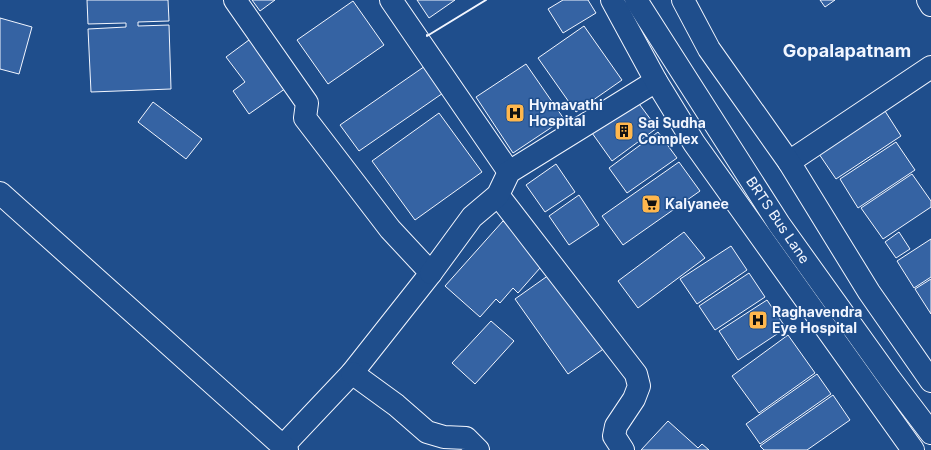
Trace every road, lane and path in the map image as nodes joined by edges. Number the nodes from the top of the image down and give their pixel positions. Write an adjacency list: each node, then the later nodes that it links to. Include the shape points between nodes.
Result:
1 (235, 0): 14 (main road, via 307,103 305,118 390,229)
2 (391, 0): 11 (main road)
3 (612, 0): 9 (main road)
4 (636, 0): 17 (main road, BRTS Bus Lane, via 779,224)
5 (683, 0): 10 (main road, via 709,49)
6 (928, 0): 7 (main road)
7 (931, 5)
8 (931, 67): 10 (main road)
9 (656, 81): 11 (main road); 21 (main road, via 694,143)
10 (790, 162): 16 (main road, via 869,292)
11 (509, 172): 13 (main road)
12 (0, 193): 18 (main road)
13 (498, 195): 14 (main road, via 472,217); 20 (main road, via 636,374 639,386 634,399 616,426 614,436)
14 (431, 273): 15 (main road)
15 (352, 373): 18 (main road); 19 (main road, via 396,405 427,432 444,437 466,438)
16 (931, 381)
17 (931, 433)
18 (285, 448)
19 (478, 450)
20 (623, 450)
21 (913, 450)

